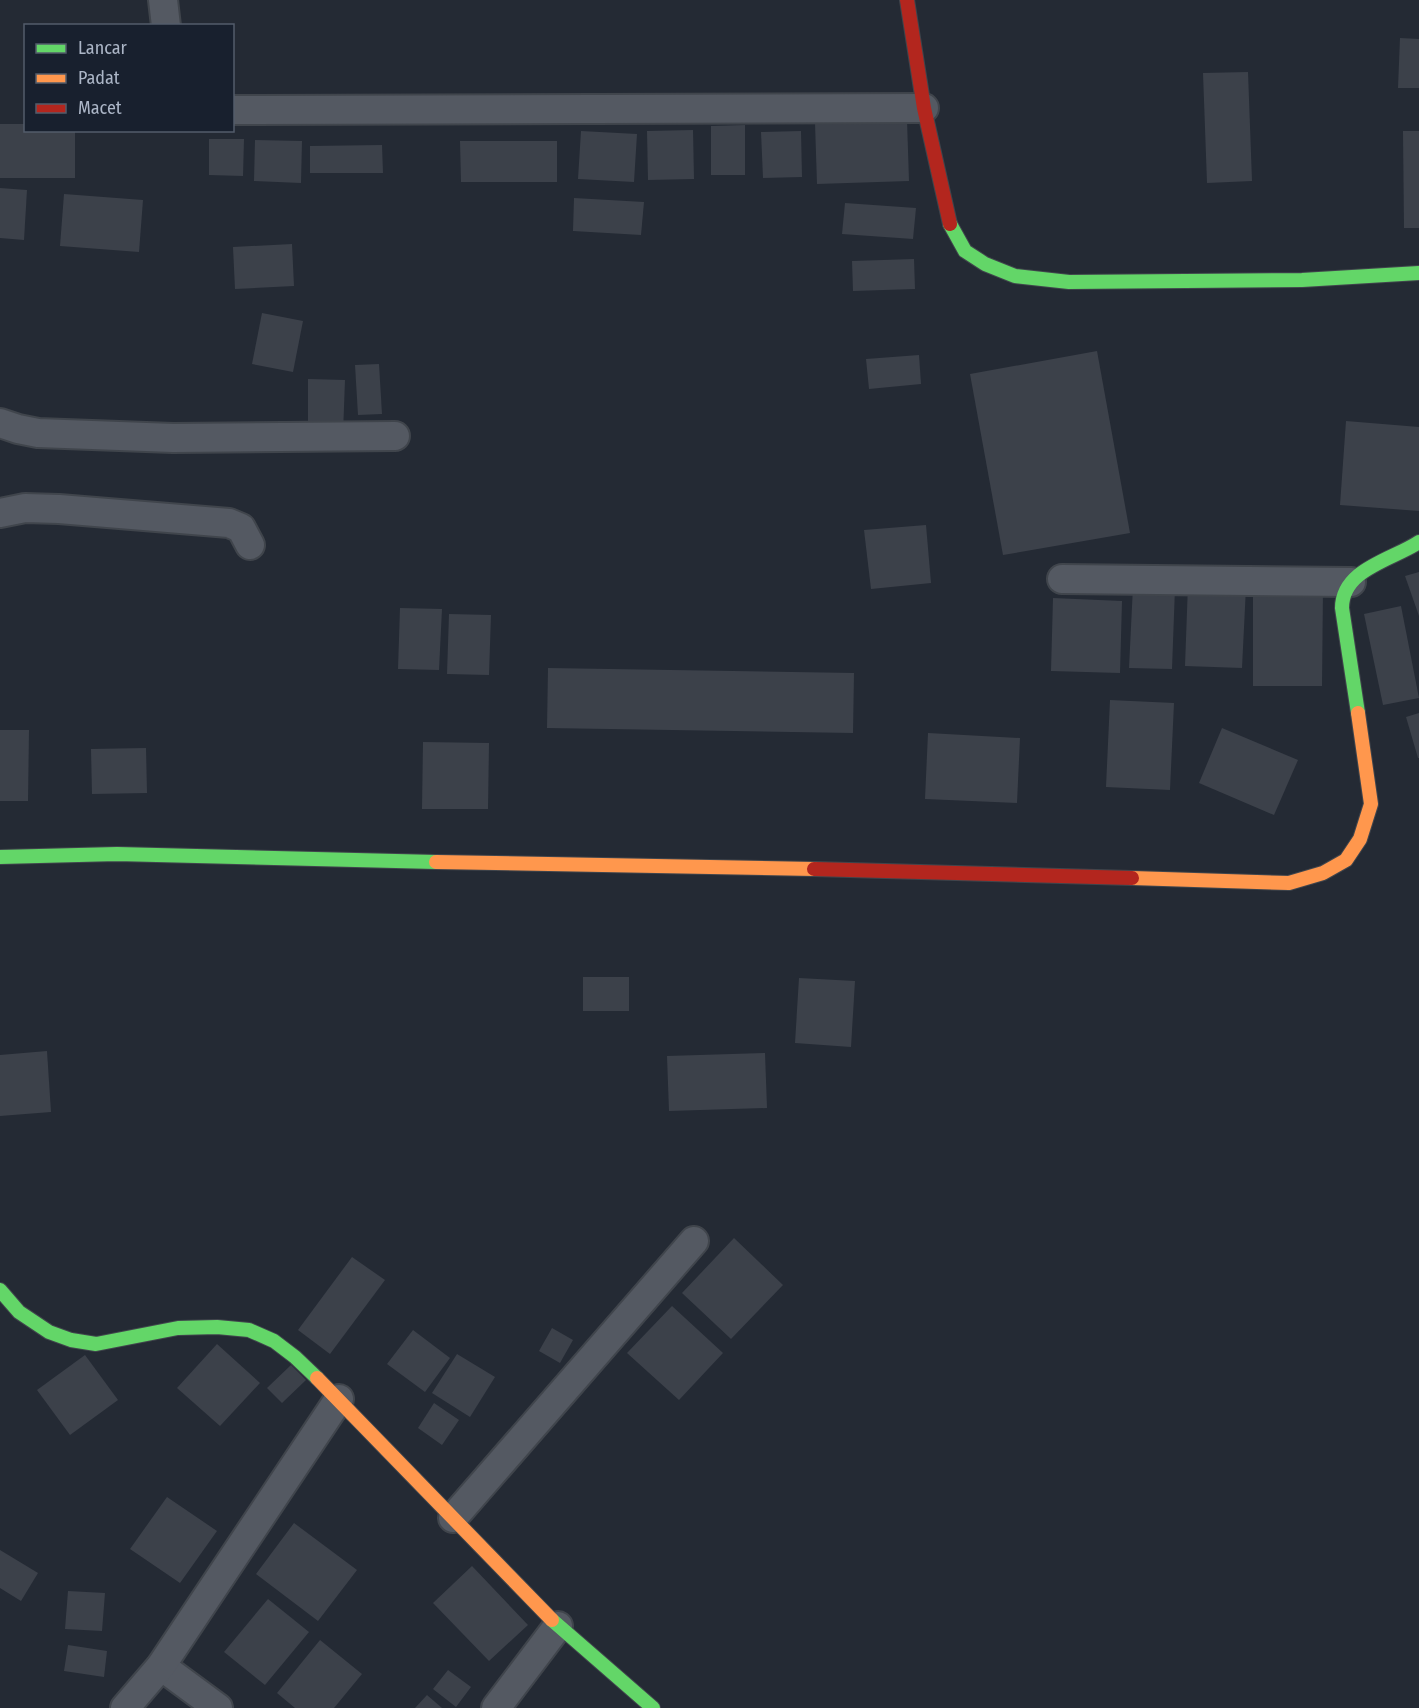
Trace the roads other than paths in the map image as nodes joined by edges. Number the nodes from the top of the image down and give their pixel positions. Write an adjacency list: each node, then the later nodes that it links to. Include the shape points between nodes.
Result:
1 (163, 0): 3 (street)
2 (907, 0): 4 (street)
3 (166, 24)
4 (924, 108): 5 (street); 6 (street, via 951,228 965,251 1015,276 1069,282 1302,280)
5 (234, 110)
6 (1419, 273)
7 (0, 423): 8 (street, via 38,433 172,438)
8 (396, 436)
9 (0, 513): 11 (street, via 25,508 229,523 241,528)
10 (1419, 542): 13 (street)
11 (250, 544)
12 (1062, 579): 13 (street)
13 (1351, 582): 14 (street, via 1343,593 1342,608 1371,804 1364,835 1349,859 1324,875 1289,883 117,854)
14 (0, 857)
15 (694, 1241): 18 (street)
16 (0, 1290): 17 (street, via 19,1312 49,1332 71,1340 96,1344 178,1328 249,1330 281,1346)
17 (339, 1399): 18 (street); 20 (street)
18 (453, 1518): 19 (street)
19 (558, 1626): 23 (street); 24 (street)
20 (161, 1666): 21 (street); 22 (street)
21 (125, 1708)
22 (218, 1708)
23 (496, 1708)
24 (653, 1708)

